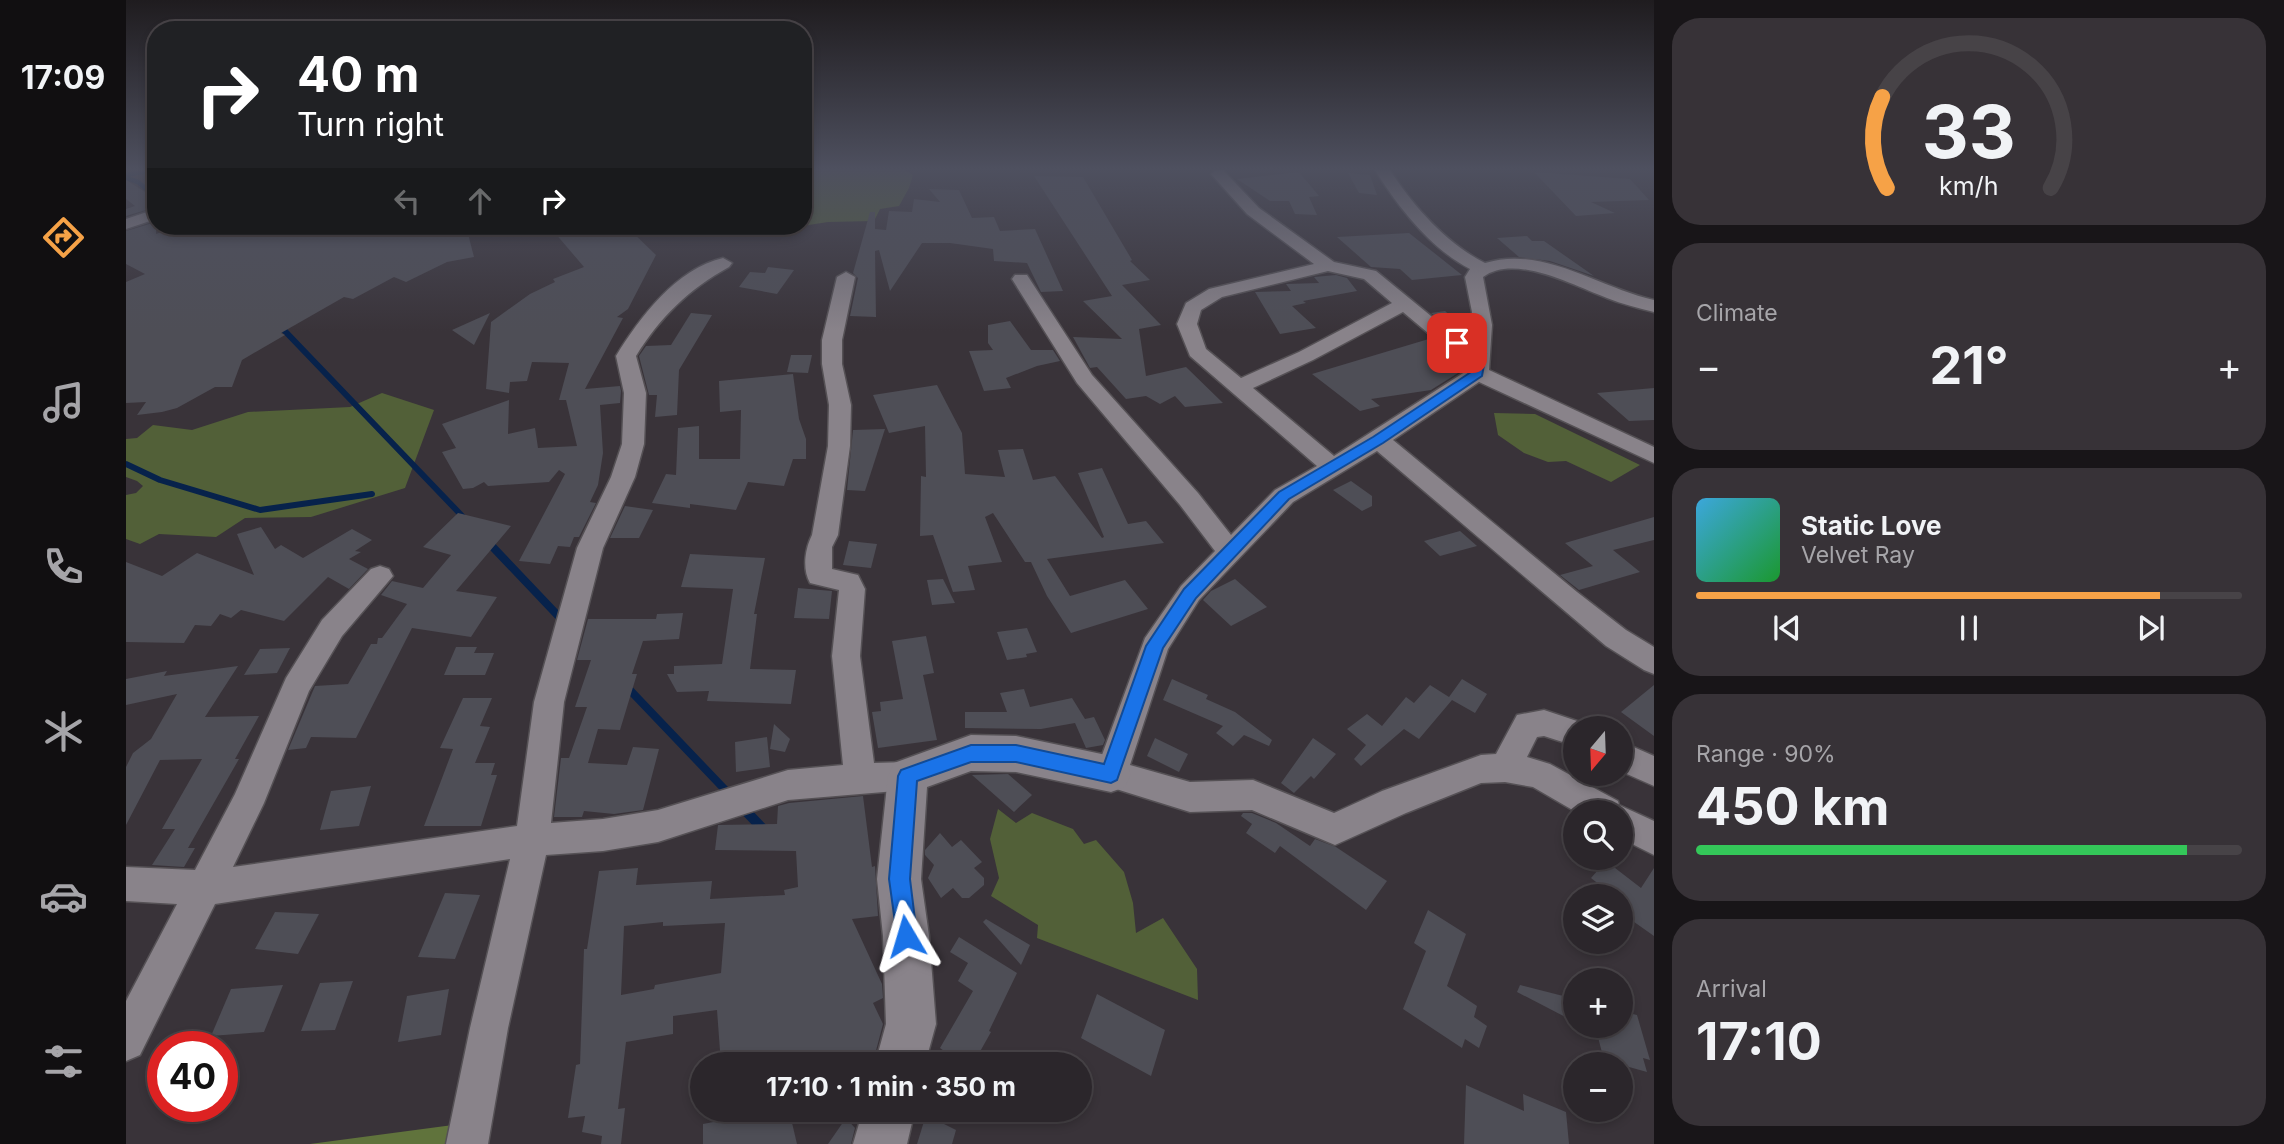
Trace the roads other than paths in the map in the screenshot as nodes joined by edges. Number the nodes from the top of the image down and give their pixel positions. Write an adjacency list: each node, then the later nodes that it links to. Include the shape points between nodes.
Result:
1 (1270, 223): 4 (street)
2 (1425, 223): 5 (street, via 1463,258)
3 (723, 263): 28 (street, via 689,280 643,327 626,356 635,393 633,444 590,548 549,702)
4 (1328, 266): 8 (street, via 1370,275); 11 (street, via 1216,293 1193,307 1187,324 1197,352)
5 (1483, 269): 9 (street, via 1508,265 1548,269); 10 (street, via 1474,277 1479,291)
6 (846, 277): 24 (street, via 832,340 840,405 839,446 825,535 819,547 819,576 844,580 852,589 846,656)
7 (1021, 279): 15 (street, via 1084,379)
8 (1404, 304): 10 (street); 11 (street)
9 (1654, 306)
10 (1479, 364): 12 (street); 13 (street)
11 (1238, 387): 14 (street)
12 (1378, 440): 14 (street); 17 (street, via 1567,599)
13 (1654, 456)
14 (1334, 467): 15 (street, via 1284,496)
15 (1229, 551): 22 (street, via 1190,593 1155,646)
16 (380, 576): 30 (street, via 332,628 296,687 248,803)
17 (1654, 662)
18 (1563, 729): 20 (street, via 1528,724)
19 (1633, 762): 21 (street)
20 (1505, 768): 22 (street, via 1472,772 1335,829 1252,795 1190,797); 25 (street, via 1539,774)
21 (1654, 772)
22 (1111, 774): 23 (street, via 1016,754 971,753)
23 (908, 776): 24 (street); 32 (street, via 900,879 911,1024)
24 (860, 778): 28 (street, via 788,786 658,826)
25 (1585, 800)
26 (1633, 827): 27 (street)
27 (1654, 839)
28 (532, 840): 30 (street); 34 (street)
29 (126, 884): 30 (street)
30 (205, 888): 31 (street)
31 (126, 1041)
32 (903, 1052)
33 (885, 1122): 35 (street)
34 (467, 1144)
35 (880, 1144)

